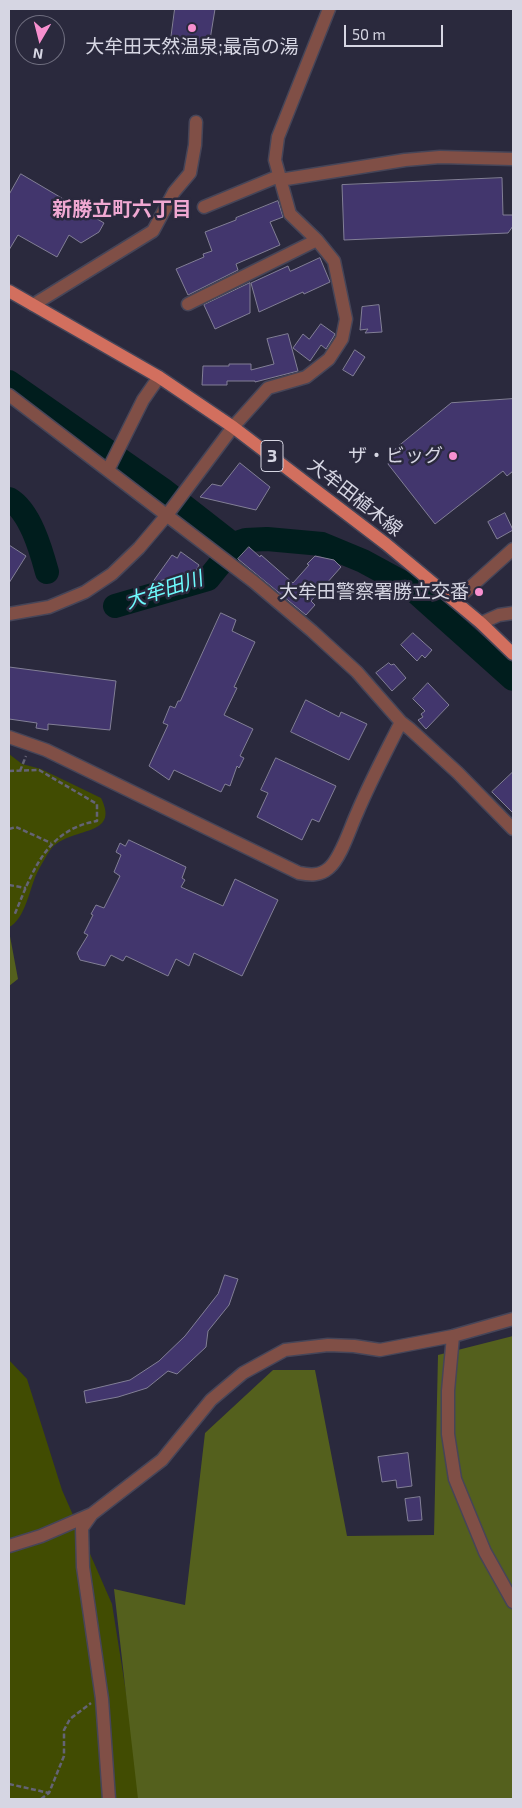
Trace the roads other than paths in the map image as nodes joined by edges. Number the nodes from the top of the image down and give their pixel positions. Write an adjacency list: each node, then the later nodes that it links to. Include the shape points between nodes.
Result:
1 (329, 9): 4 (street, via 278,137 275,160)
2 (196, 122): 9 (street, via 190,173 174,192 153,230)
3 (513, 159): 4 (street, via 440,157)
4 (279, 178): 5 (street); 6 (street, via 290,214)
5 (204, 207)
6 (317, 240): 8 (street); 12 (street, via 334,261 339,279 346,319 342,339 329,359 306,377 268,388)
7 (9, 291): 9 (main road, 大牟田植木線 / 3)
8 (188, 304)
9 (32, 305): 10 (main road, 大牟田植木線 / 3)
10 (159, 377): 12 (main road, 大牟田植木線 / 3); 13 (street)
11 (9, 394): 13 (street)
12 (234, 428): 14 (street); 16 (main road, 大牟田植木線 / 3)
13 (110, 467): 14 (street)
14 (170, 512): 18 (street, via 112,574 85,592 50,607); 21 (street, via 357,672)
15 (513, 549): 16 (street)
16 (455, 601): 19 (main road, 大牟田植木線 / 3)
17 (513, 613): 19 (street)
18 (9, 614)
19 (481, 623): 20 (main road, 大牟田植木線 / 3)
20 (513, 654)
21 (401, 722): 22 (street, via 339,853 330,867 310,876 299,874 54,754); 23 (street)
22 (9, 737)
23 (513, 830)
24 (513, 1319): 25 (street)
25 (453, 1336): 26 (street, via 380,1350 328,1345 285,1350 243,1373 211,1400 162,1460); 28 (street, via 448,1434 455,1479 485,1552)
26 (92, 1514): 27 (street); 29 (street, via 82,1528 83,1567 102,1699)
27 (9, 1546)
28 (513, 1602)
29 (109, 1799)

